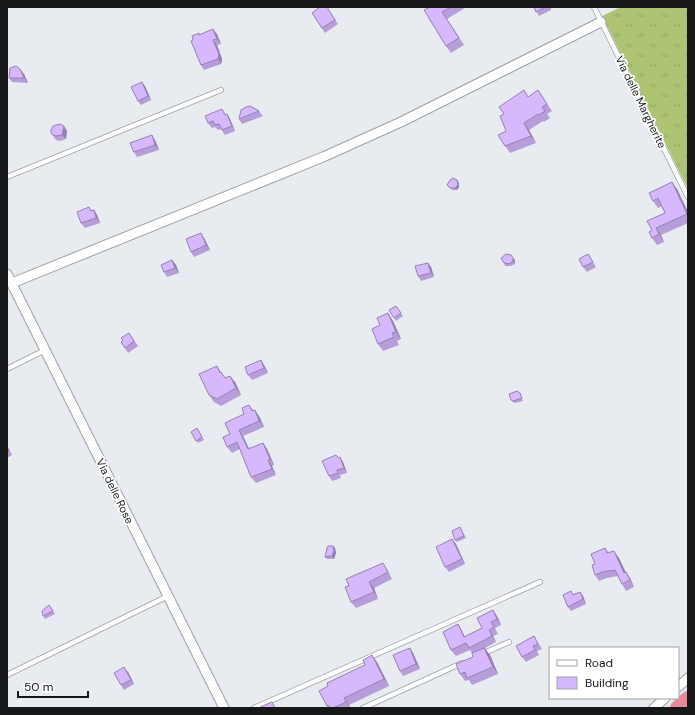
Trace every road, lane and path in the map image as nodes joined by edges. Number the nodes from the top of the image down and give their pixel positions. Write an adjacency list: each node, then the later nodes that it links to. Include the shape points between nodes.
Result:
1 (594, 7): 2 (lane, Via delle Margherite)
2 (601, 22): 5 (lane, Via delle Margherite); 7 (street, via 401,122 323,157)
3 (221, 90): 4 (lane)
4 (7, 177)
5 (688, 197)
6 (7, 274): 7 (street, Via delle Rose)
7 (12, 283): 8 (street, Via delle Rose)
8 (45, 350): 9 (lane); 11 (street, Via delle Rose)
9 (7, 369)
10 (540, 582): 21 (lane)
11 (168, 596): 15 (lane); 20 (street, Via delle Rose)
12 (509, 642): 13 (lane)
13 (474, 657)
14 (468, 660): 22 (lane)
15 (7, 675)
16 (688, 678): 17 (street)
17 (679, 686)
18 (664, 699): 23 (street)
19 (688, 699): 24 (highway)
20 (224, 708)
21 (254, 708)
22 (363, 708)
23 (654, 708)
24 (678, 708)

